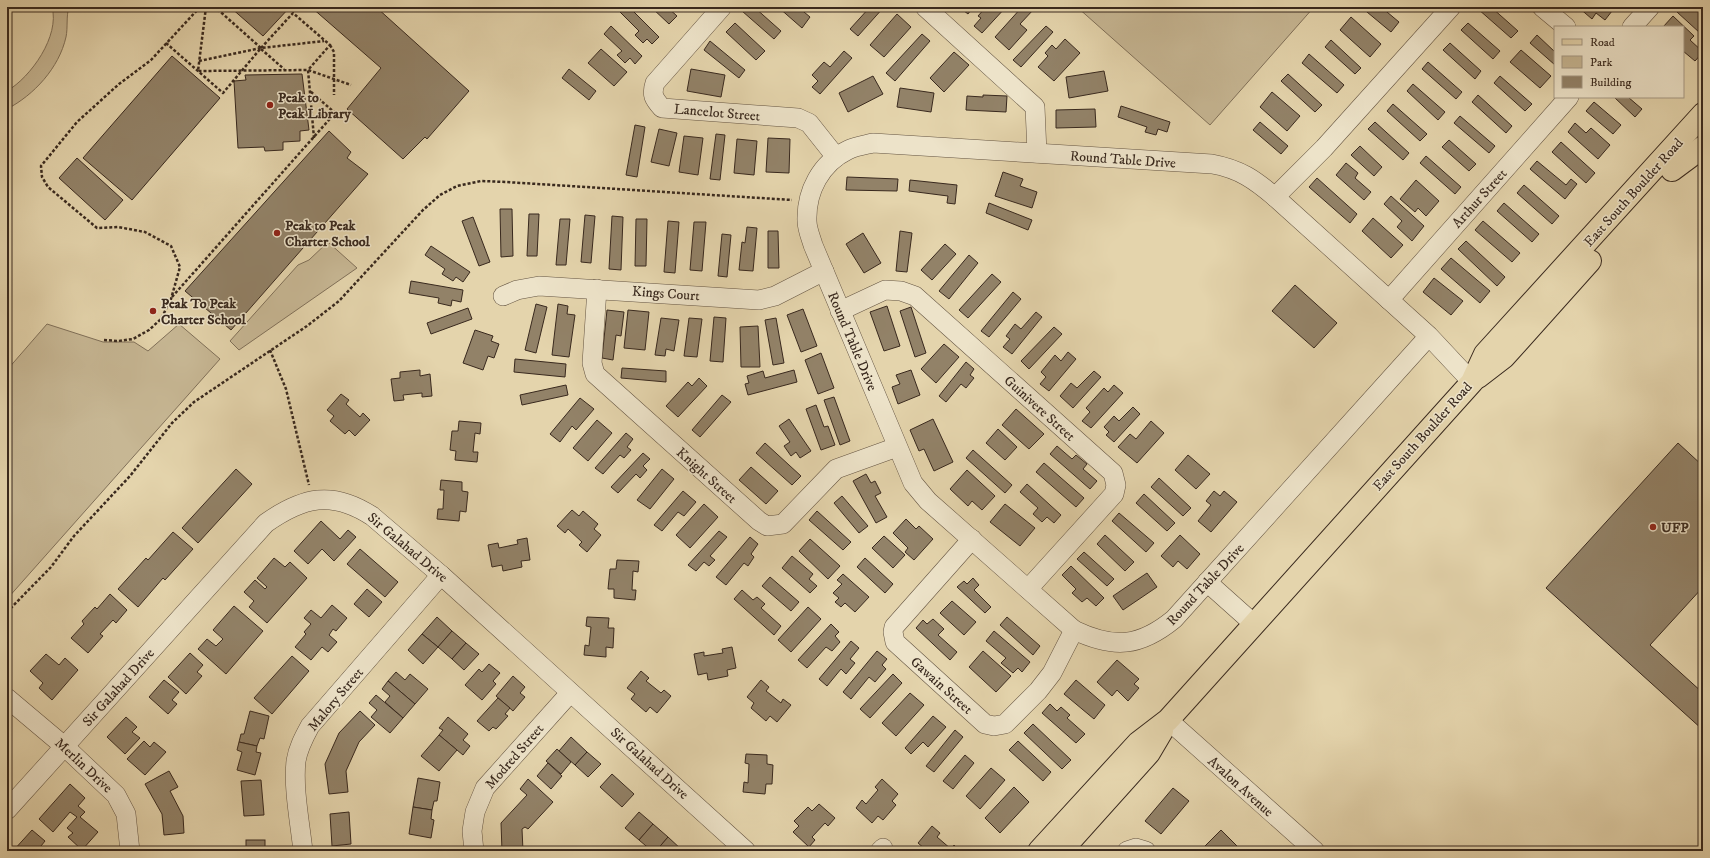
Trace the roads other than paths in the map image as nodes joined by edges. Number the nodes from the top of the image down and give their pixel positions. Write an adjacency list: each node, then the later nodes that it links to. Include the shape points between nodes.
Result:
1 (722, 7): 13 (street, Lancelot Street, via 655,83 652,91 654,99 662,108 798,118 809,123)
2 (925, 7): 12 (street, via 1035,106)
3 (1451, 7): 15 (street, via 1324,148)
4 (1542, 7): 6 (street)
5 (1650, 7): 7 (street)
6 (1565, 26)
7 (1633, 26)
8 (1568, 98): 19 (street, Arthur Street)
9 (1703, 114): 22 (main road, East South Boulder Road, via 1485,354)
10 (1703, 136): 14 (main road, East South Boulder Road)
11 (1703, 147): 14 (main road, East South Boulder Road)
12 (1036, 153): 13 (street, Round Table Drive, via 872,143 849,149); 15 (street, Round Table Drive, via 1212,164 1228,167 1253,178)
13 (836, 157): 16 (street, Round Table Drive, via 822,171 809,198 807,222)
14 (1672, 170): 22 (main road, via 1504,357)
15 (1275, 197): 19 (street, Round Table Drive)
16 (824, 272): 17 (street, Kings Court, via 775,296 759,300); 20 (street, Round Table Drive)
17 (597, 289): 18 (street, Kings Court, via 539,286 517,290); 23 (street, Knight Street, via 592,362 595,374 767,526 783,524 836,469)
18 (503, 296)
19 (1389, 300): 21 (street, Round Table Drive)
20 (840, 311): 23 (street, Round Table Drive); 27 (street, Guinivere Street, via 885,290 901,290 915,296 1113,473 1116,485 1114,494)
21 (1429, 336): 22 (street, Round Table Drive); 26 (street, Round Table Drive)
22 (1472, 382): 28 (main road, East South Boulder Road)
23 (897, 447): 24 (street, Round Table Drive, via 913,483 928,501)
24 (972, 539): 27 (street, Round Table Drive); 29 (street, Gawain Street, via 894,627 893,632 895,642 985,724 1005,724 1038,691 1052,673)
25 (441, 575): 30 (street, Sir Galahad Drive); 33 (street, Sir Galahad Drive, via 372,516 359,508 331,501 313,500 286,509 266,522); 36 (street, Malory Street, via 310,726 301,742 296,760 296,779)
26 (1207, 582): 28 (street); 29 (street, Round Table Drive, via 1160,630 1137,641 1112,643 1094,640)
27 (1028, 589): 29 (street, Round Table Drive)
28 (1254, 624): 32 (main road, East South Boulder Road)
29 (1074, 630)
30 (570, 693): 37 (street, Modred Street, via 485,788 474,812); 38 (street, Sir Galahad Drive)
31 (7, 698): 33 (street, Merlin Drive)
32 (1168, 720): 39 (main road, East South Boulder Road, via 1138,743); 40 (main road, East South Boulder Road, via 1149,753); 43 (street, Avalon Avenue)
33 (64, 746): 34 (street, Sir Galahad Drive); 35 (street, Merlin Drive, via 116,795 126,814)
34 (7, 810)
35 (130, 851)
36 (303, 851)
37 (474, 851)
38 (746, 851)
39 (1040, 851)
40 (1061, 851)
41 (1128, 851): 42 (street, via 1136,848)
42 (1146, 851)
43 (1315, 851)

